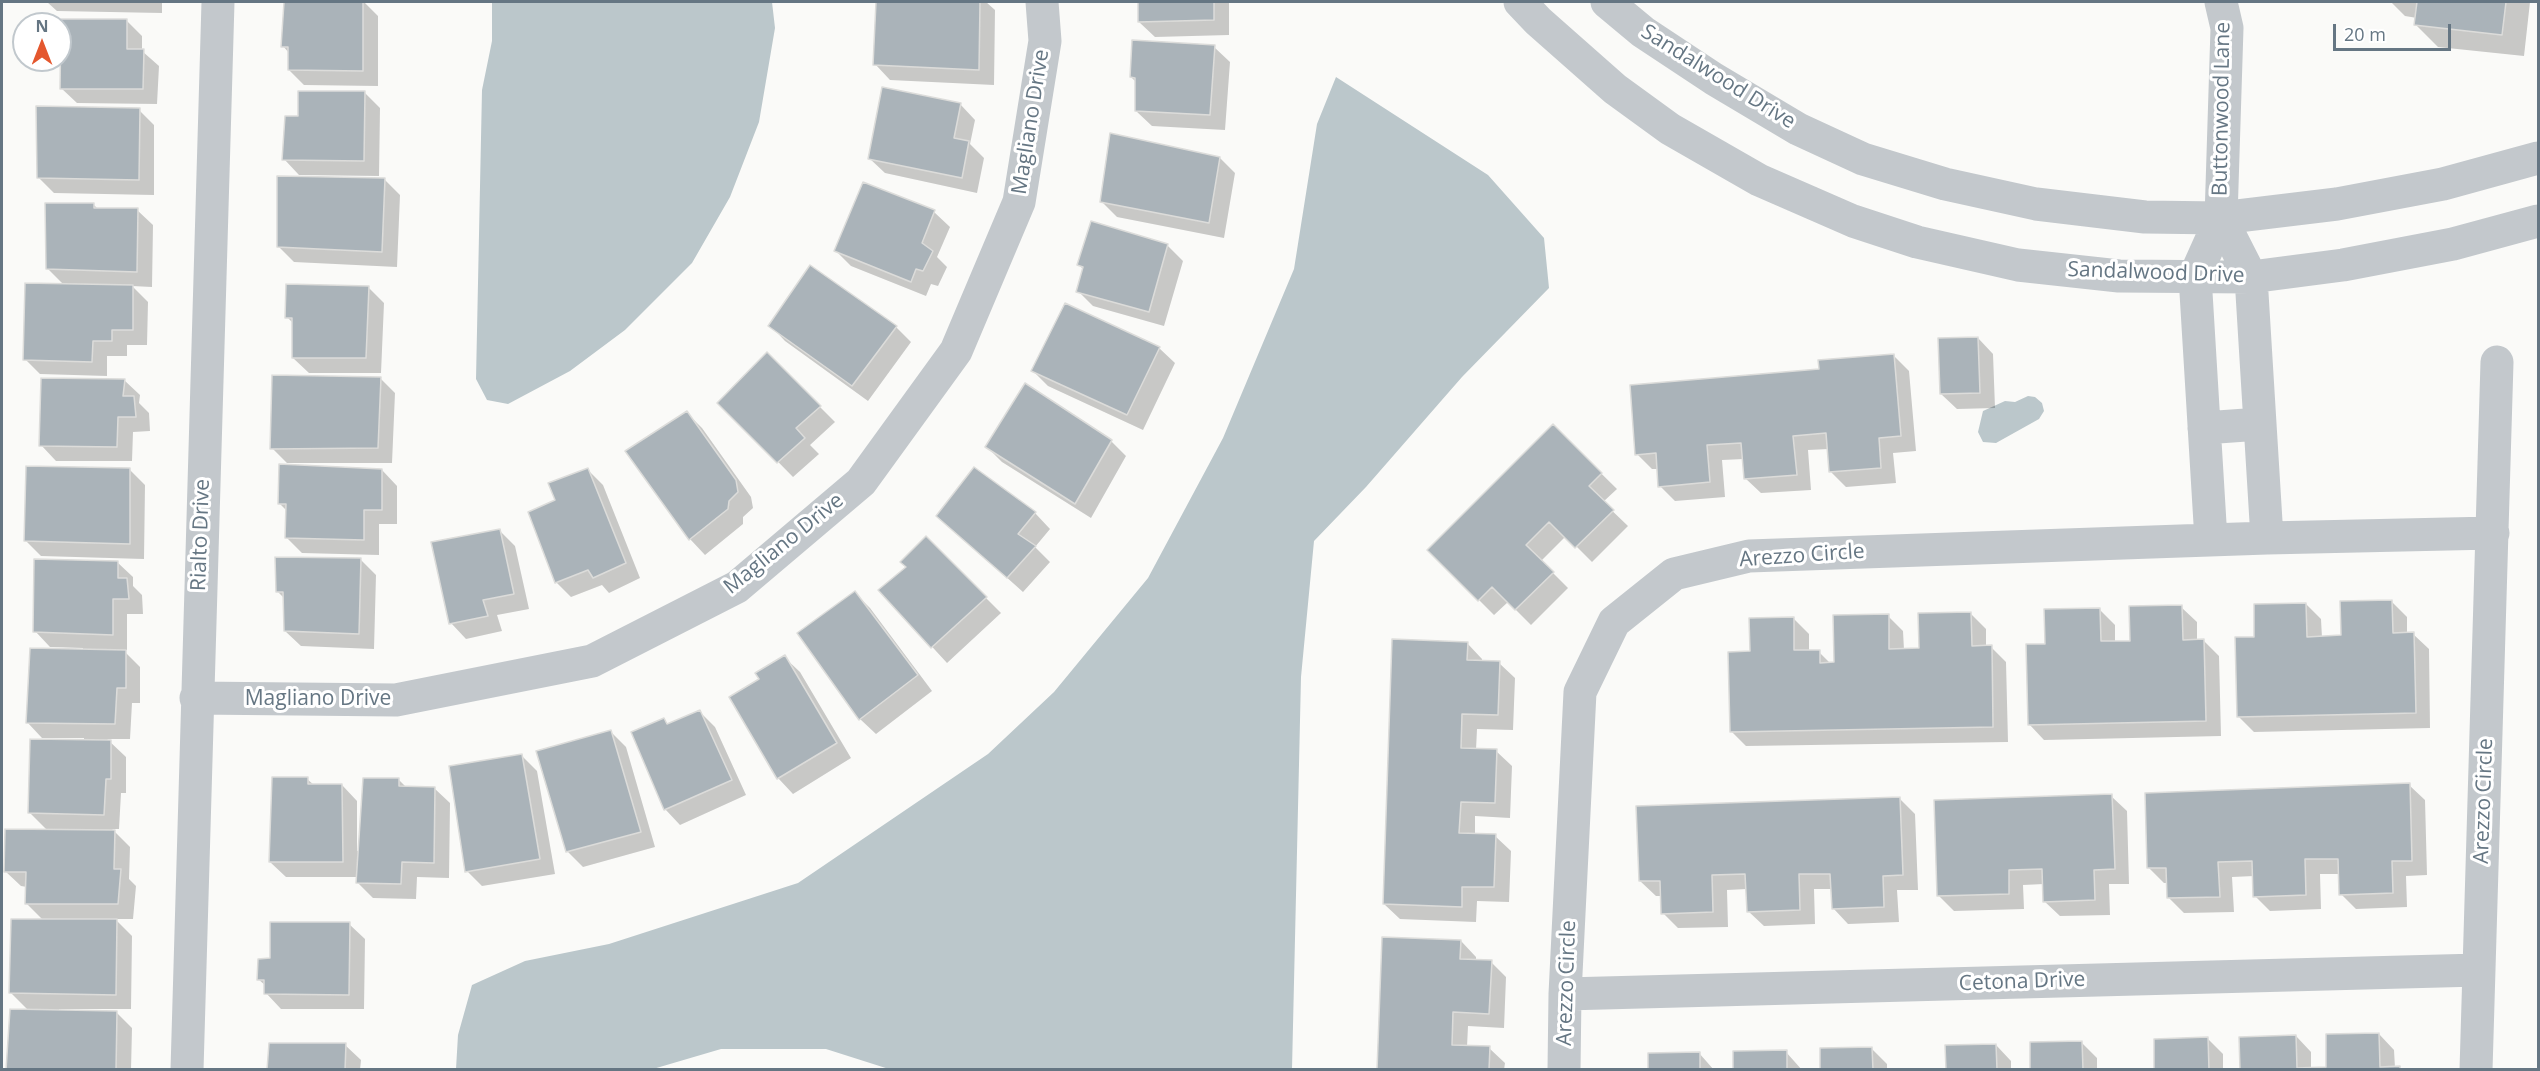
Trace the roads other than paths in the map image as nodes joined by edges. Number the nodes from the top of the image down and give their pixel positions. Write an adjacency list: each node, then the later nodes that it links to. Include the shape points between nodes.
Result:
1 (218, 2): 17 (street, Rialto Drive)
2 (1042, 2): 17 (street, Magliano Drive, via 1045,41 1019,202 957,351 861,482 737,588 592,661 396,700)
3 (1520, 2): 9 (street, Sandalwood Drive, via 1615,89 1670,129 1759,180 1853,221 1917,242 2018,265 2120,276)
4 (1607, 2): 7 (street, Sandalwood Drive, via 1643,32 1714,79 1798,129 1863,159 1945,184 2036,204 2145,217)
5 (2221, 2): 7 (street, Buttonwood Lane, via 2227,28)
6 (2538, 158): 7 (street, Sandalwood Drive, via 2443,183 2337,204)
7 (2221, 218): 9 (street); 10 (street)
8 (2538, 221): 10 (street, Sandalwood Drive, via 2453,244)
9 (2195, 276): 10 (street, Sandalwood Drive); 13 (street)
10 (2251, 277): 12 (street)
11 (2497, 362): 14 (street, Arezzo Circle)
12 (2260, 424): 13 (street); 15 (street)
13 (2204, 428): 16 (street)
14 (2493, 533): 15 (street, Arezzo Circle); 18 (street, Arezzo Circle)
15 (2267, 538): 16 (street, Arezzo Circle)
16 (2211, 540): 19 (street, Arezzo Circle, via 1749,556 1674,574 1614,622 1580,692)
17 (196, 698): 20 (street, Rialto Drive)
18 (2479, 970): 19 (street, Cetona Drive); 22 (street, Arezzo Circle)
19 (1565, 994): 21 (street, Arezzo Circle)
20 (187, 1070)
21 (1564, 1070)
22 (2476, 1070)

